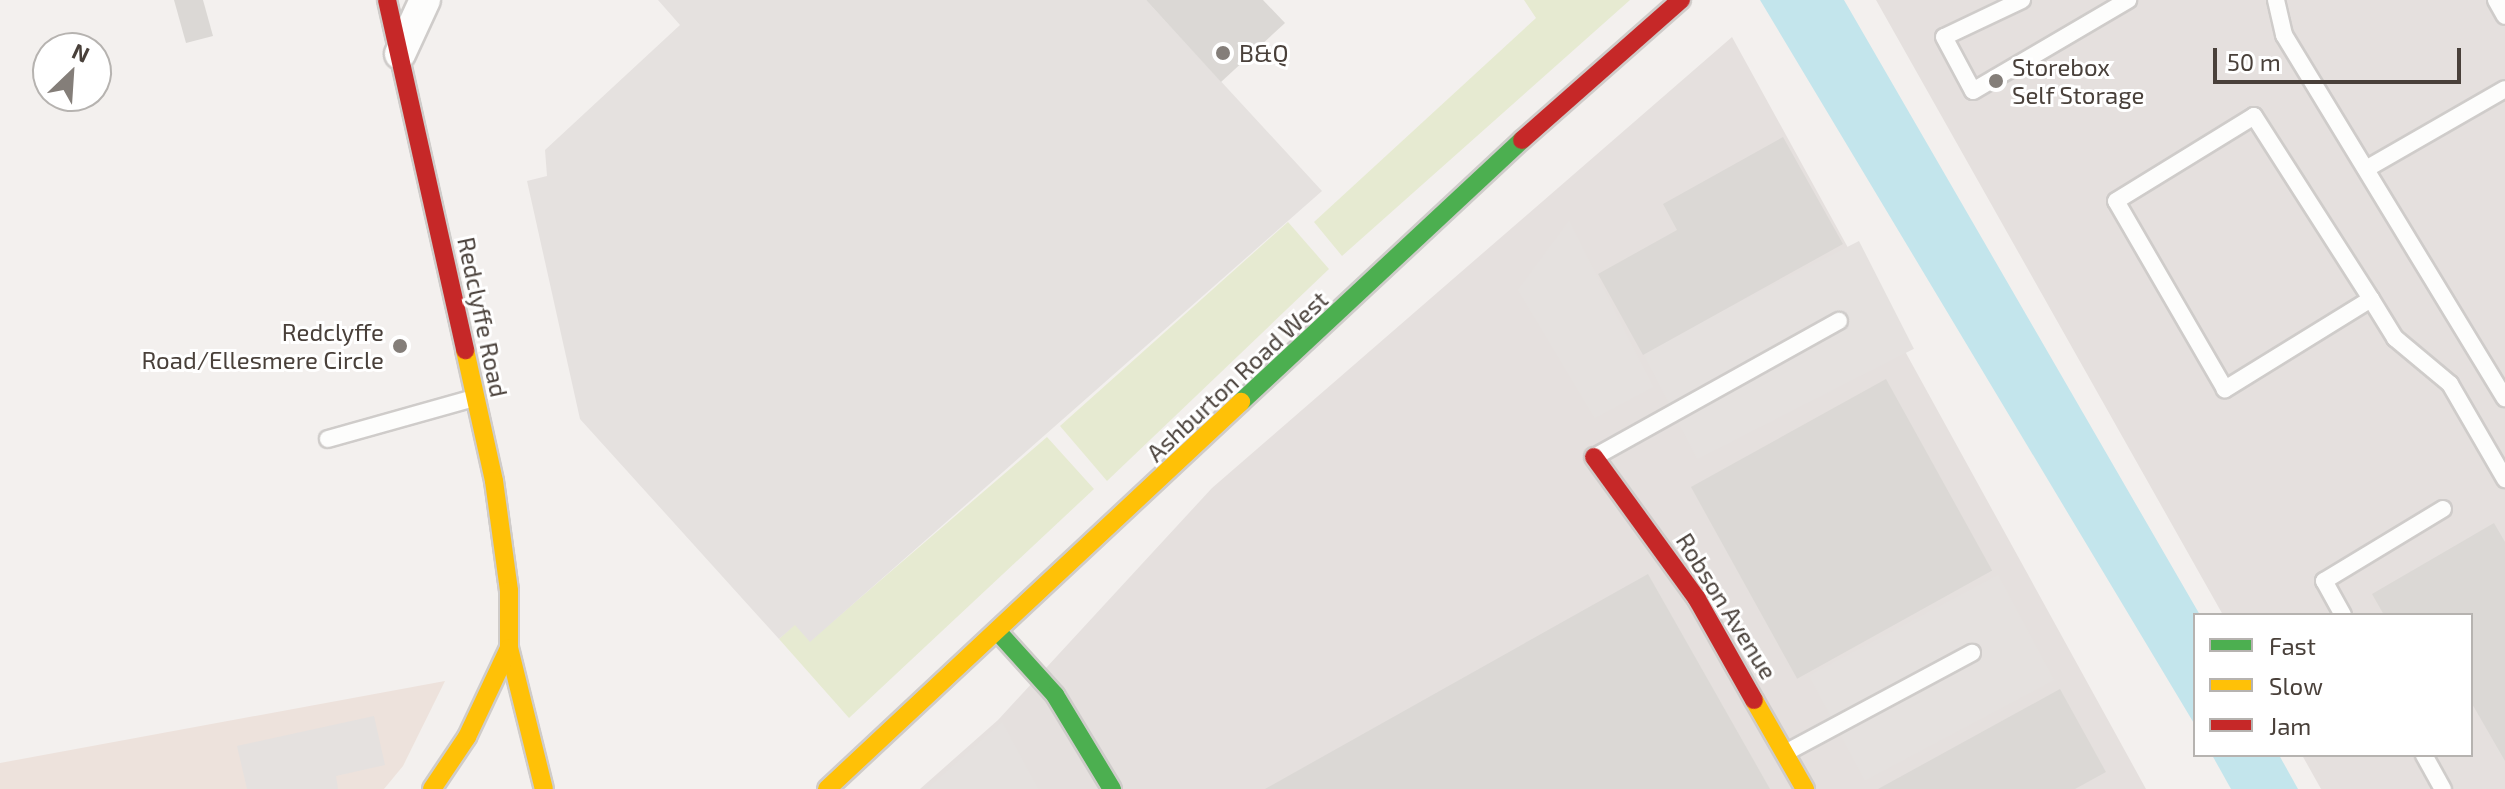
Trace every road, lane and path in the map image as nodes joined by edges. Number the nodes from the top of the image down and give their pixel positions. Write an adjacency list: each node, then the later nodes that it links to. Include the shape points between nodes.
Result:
1 (387, 0): 9 (main road, Redclyffe Road)
2 (425, 0): 9 (street)
3 (1681, 0): 21 (main road, Ashburton Road West, via 1517,144)
4 (2128, 0): 7 (lane, via 1973,91 1944,37)
5 (2276, 0): 11 (lane, via 2284,35)
6 (2496, 0): 8 (lane)
7 (2013, 2)
8 (2505, 16)
9 (400, 54): 14 (main road, Redclyffe Road)
10 (2505, 89): 11 (lane)
11 (2366, 169): 15 (lane)
12 (2371, 299): 12 (lane, via 2254,116 2116,201 2225,389); 18 (lane, via 2395,338 2450,384)
13 (1839, 321): 17 (lane)
14 (476, 398): 16 (lane); 22 (main road, Redclyffe Road, via 504,540)
15 (2505, 398)
16 (328, 439)
17 (1594, 457): 24 (main road, Robson Avenue, via 1697,599)
18 (2505, 479)
19 (2443, 509): 20 (lane, via 2324,581)
20 (2342, 613)
21 (999, 633): 26 (main road, via 1055,695); 29 (main road, Ashburton Road West)
22 (509, 648): 27 (main road, Redclyffe Road, via 467,737); 28 (main road, Redclyffe Road)
23 (1972, 653): 24 (lane)
24 (1786, 753): 30 (main road, Robson Avenue)
25 (2425, 757): 31 (lane)
26 (1106, 786)
27 (432, 789)
28 (544, 789)
29 (827, 789)
30 (1805, 789)
31 (2443, 789)

